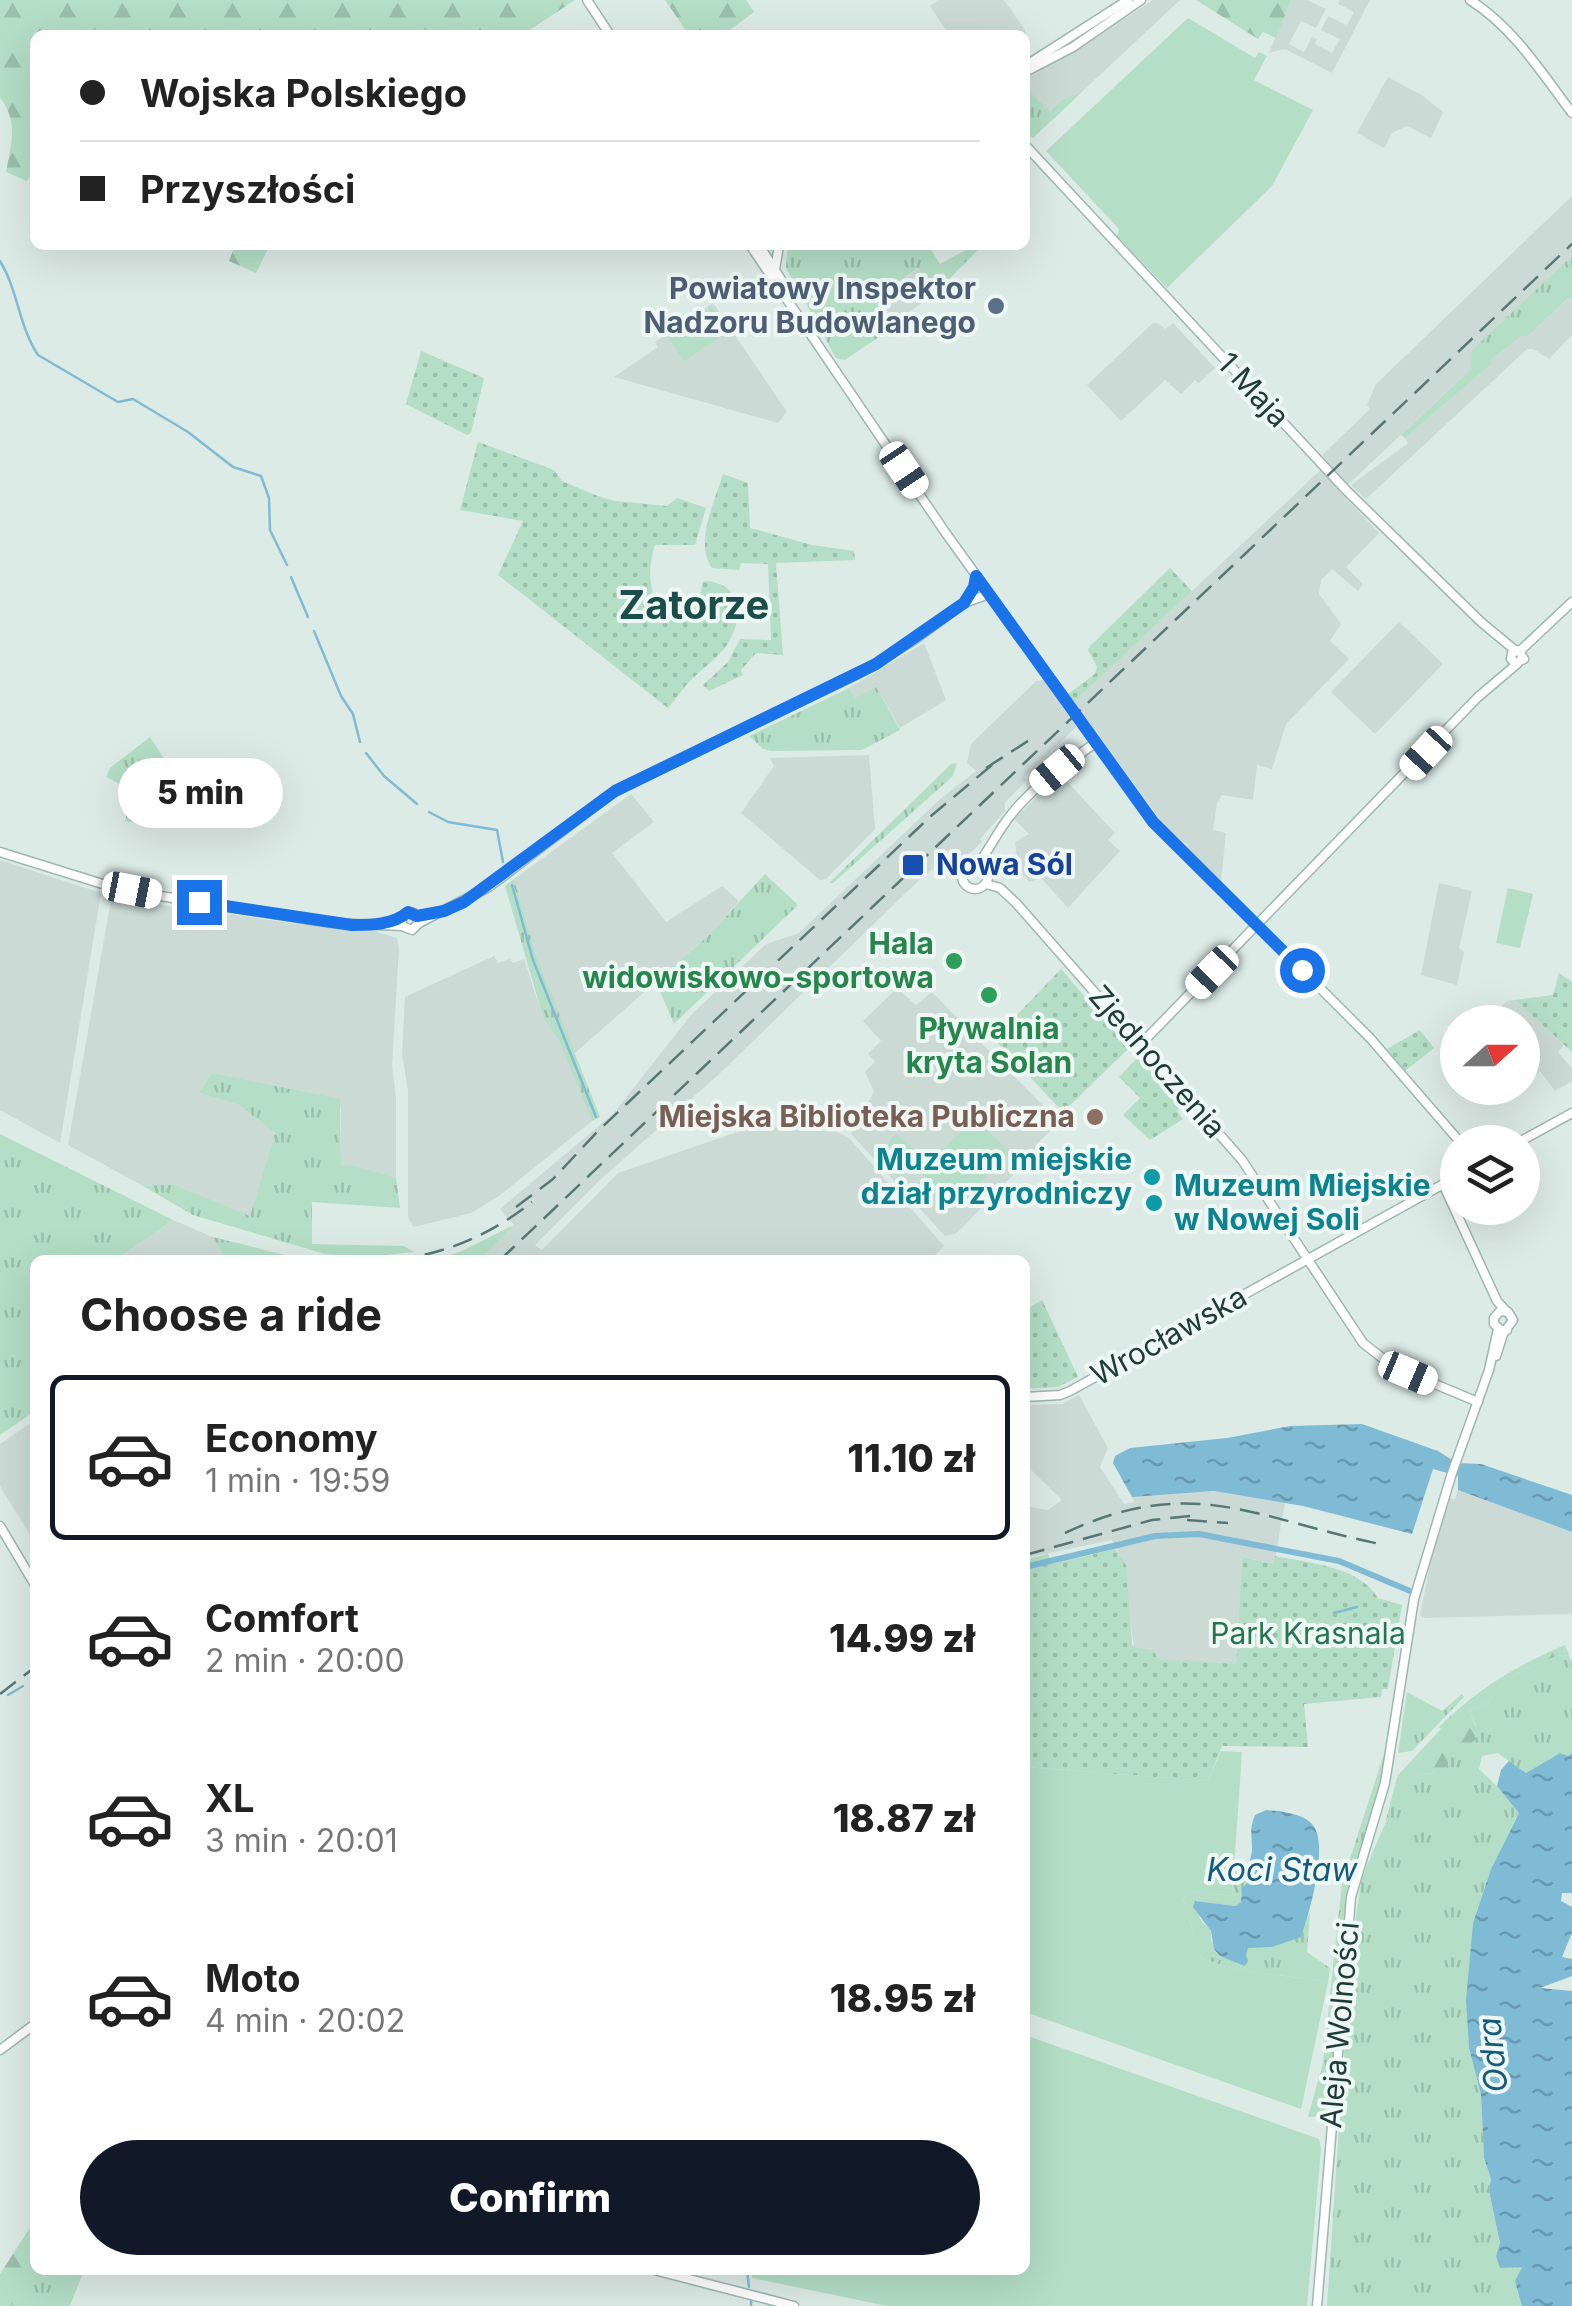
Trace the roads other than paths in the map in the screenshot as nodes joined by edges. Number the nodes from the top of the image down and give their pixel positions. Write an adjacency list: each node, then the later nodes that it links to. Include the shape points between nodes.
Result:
1 (586, 0): 5 (street)
2 (1128, 0): 6 (street)
3 (1142, 0): 7 (street)
4 (1470, 0): 8 (street, via 1506,28)
5 (607, 30)
6 (1030, 66)
7 (1030, 67)
8 (1572, 114)
9 (1030, 149): 19 (street, 1 Maja, via 1346,490)
10 (759, 250): 14 (street)
11 (761, 250): 13 (street)
12 (778, 250): 13 (street)
13 (776, 270): 14 (street)
14 (803, 319): 15 (street)
15 (976, 576): 16 (street); 18 (street)
16 (989, 594): 18 (street); 20 (street)
17 (1572, 602): 19 (street)
18 (964, 603): 24 (street, via 860,672 615,791 489,887)
19 (1517, 656): 26 (street)
20 (1095, 743): 22 (street, via 1026,798); 26 (street, via 1164,834)
21 (0, 848): 25 (street, via 154,895 332,923)
22 (979, 863): 23 (street, via 988,874); 23 (street, via 965,868 964,882 976,889)
23 (986, 884): 27 (street, Zjednoczenia, via 1010,897)
24 (418, 919): 25 (street, via 408,912); 25 (street, via 412,930)
25 (402, 922)
26 (1256, 926): 27 (street); 29 (street, via 1382,1050)
27 (1142, 1044): 33 (street, Zjednoczenia, via 1242,1160)
28 (1572, 1113): 30 (street)
29 (1446, 1125)
30 (1540, 1131)
31 (1440, 1186): 33 (street, Wrocławska)
32 (1462, 1225): 34 (street)
33 (1308, 1259): 36 (street, Wrocławska, via 1070,1391); 37 (street, Zjednoczenia, via 1378,1356)
34 (1506, 1311): 35 (street, via 1513,1320); 35 (street, Aleja Wolności, via 1494,1318)
35 (1502, 1329): 37 (street, Aleja Wolności)
36 (1030, 1397)
37 (1478, 1402): 44 (street, Aleja Wolności, via 1414,1599 1385,1783 1351,1897)
38 (0, 1526): 39 (street)
39 (30, 1577)
40 (30, 2028): 41 (street)
41 (0, 2050)
42 (673, 2275): 43 (street)
43 (794, 2306)
44 (1317, 2306)

